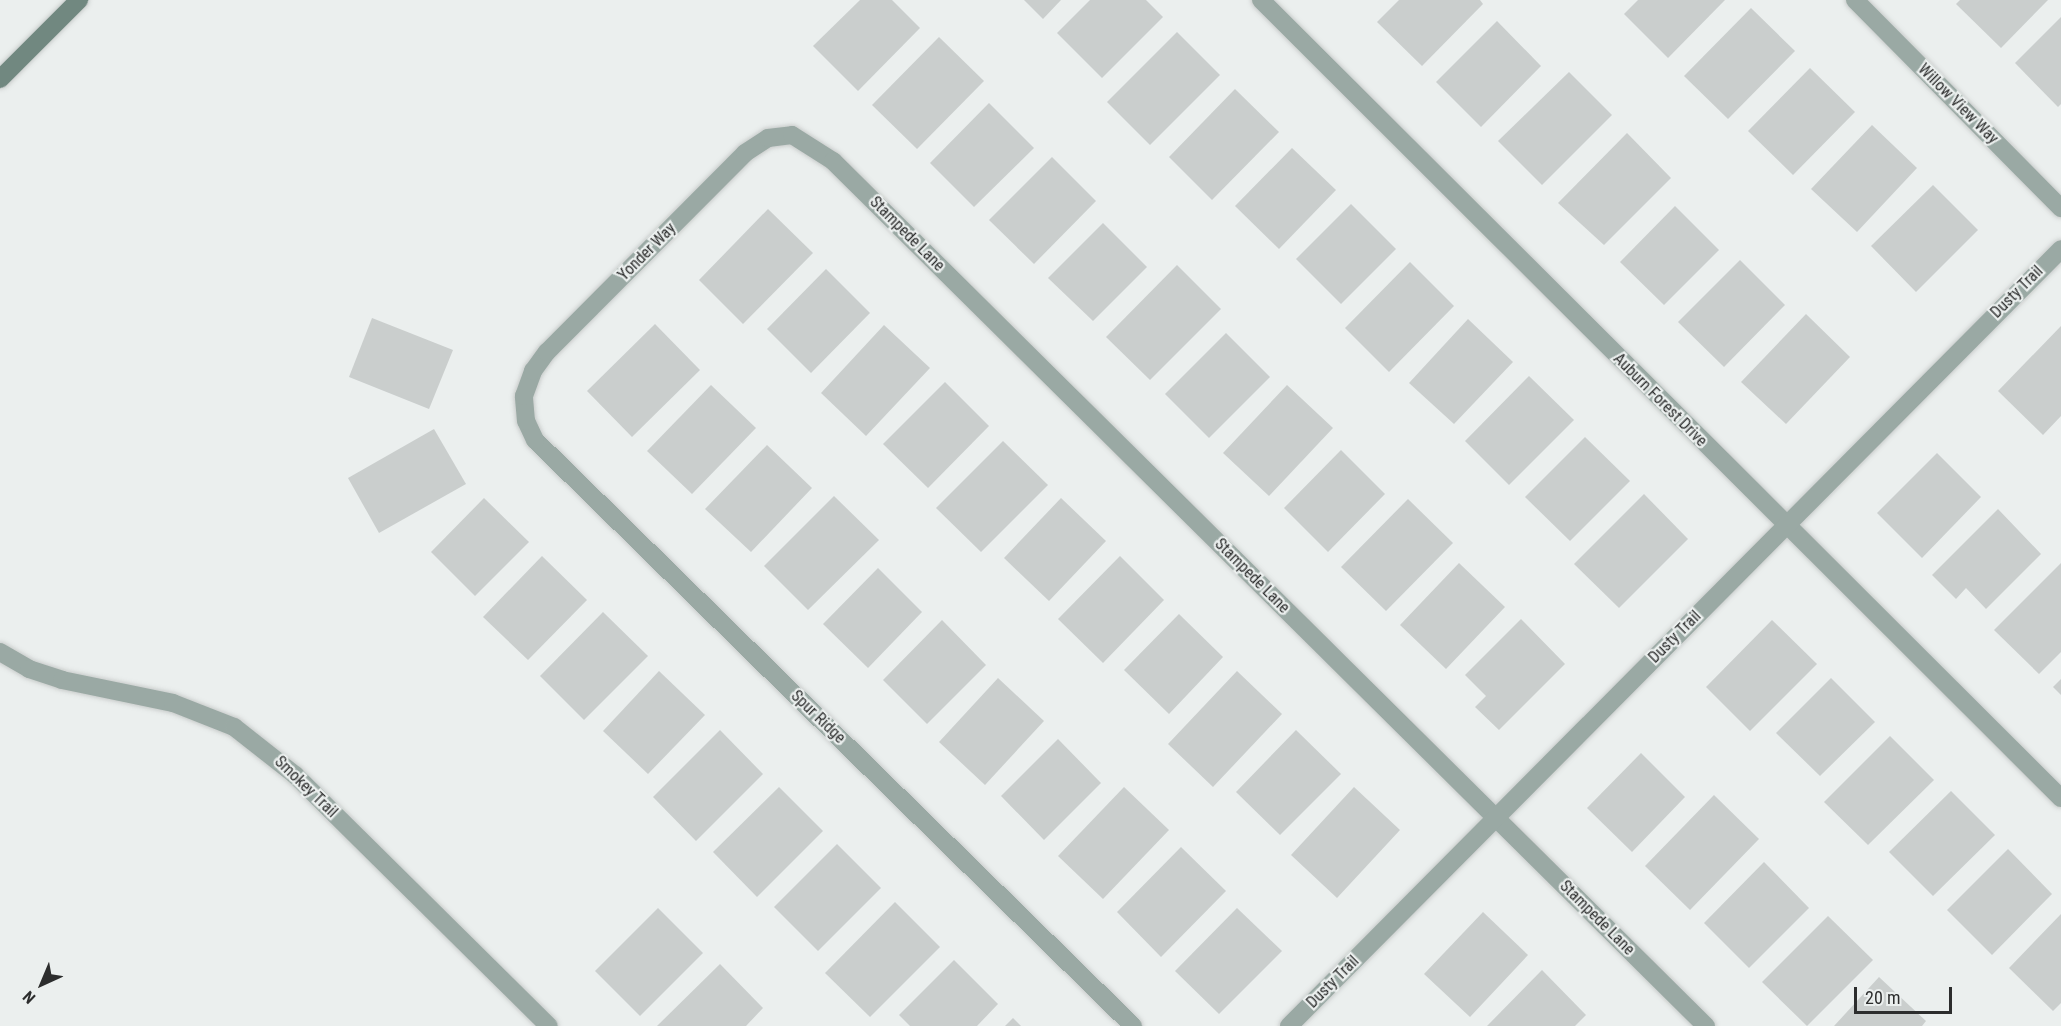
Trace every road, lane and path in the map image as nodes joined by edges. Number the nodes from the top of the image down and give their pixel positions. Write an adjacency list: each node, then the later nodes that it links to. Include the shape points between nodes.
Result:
1 (79, 0): 4 (street)
2 (1261, 0): 9 (street, Auburn Forest Drive)
3 (1855, 0): 6 (street, Willow View Way)
4 (0, 79)
5 (792, 135): 8 (street, Yonder Way, via 768,138 745,153 548,352 533,371); 12 (street, Stampede Lane, via 833,161)
6 (2061, 208)
7 (2061, 249): 9 (street, Dusty Trail)
8 (524, 396): 14 (street, Spur Ridge, via 526,421 535,440)
9 (1785, 525): 11 (street, Auburn Forest Drive); 12 (street, Dusty Trail)
10 (0, 652): 13 (street, Smokey Trail, via 29,669 62,680 173,703 242,733 295,775)
11 (2061, 798)
12 (1496, 818): 15 (street, Dusty Trail); 16 (street, Stampede Lane)
13 (549, 1026)
14 (1133, 1026)
15 (1289, 1026)
16 (1706, 1026)

